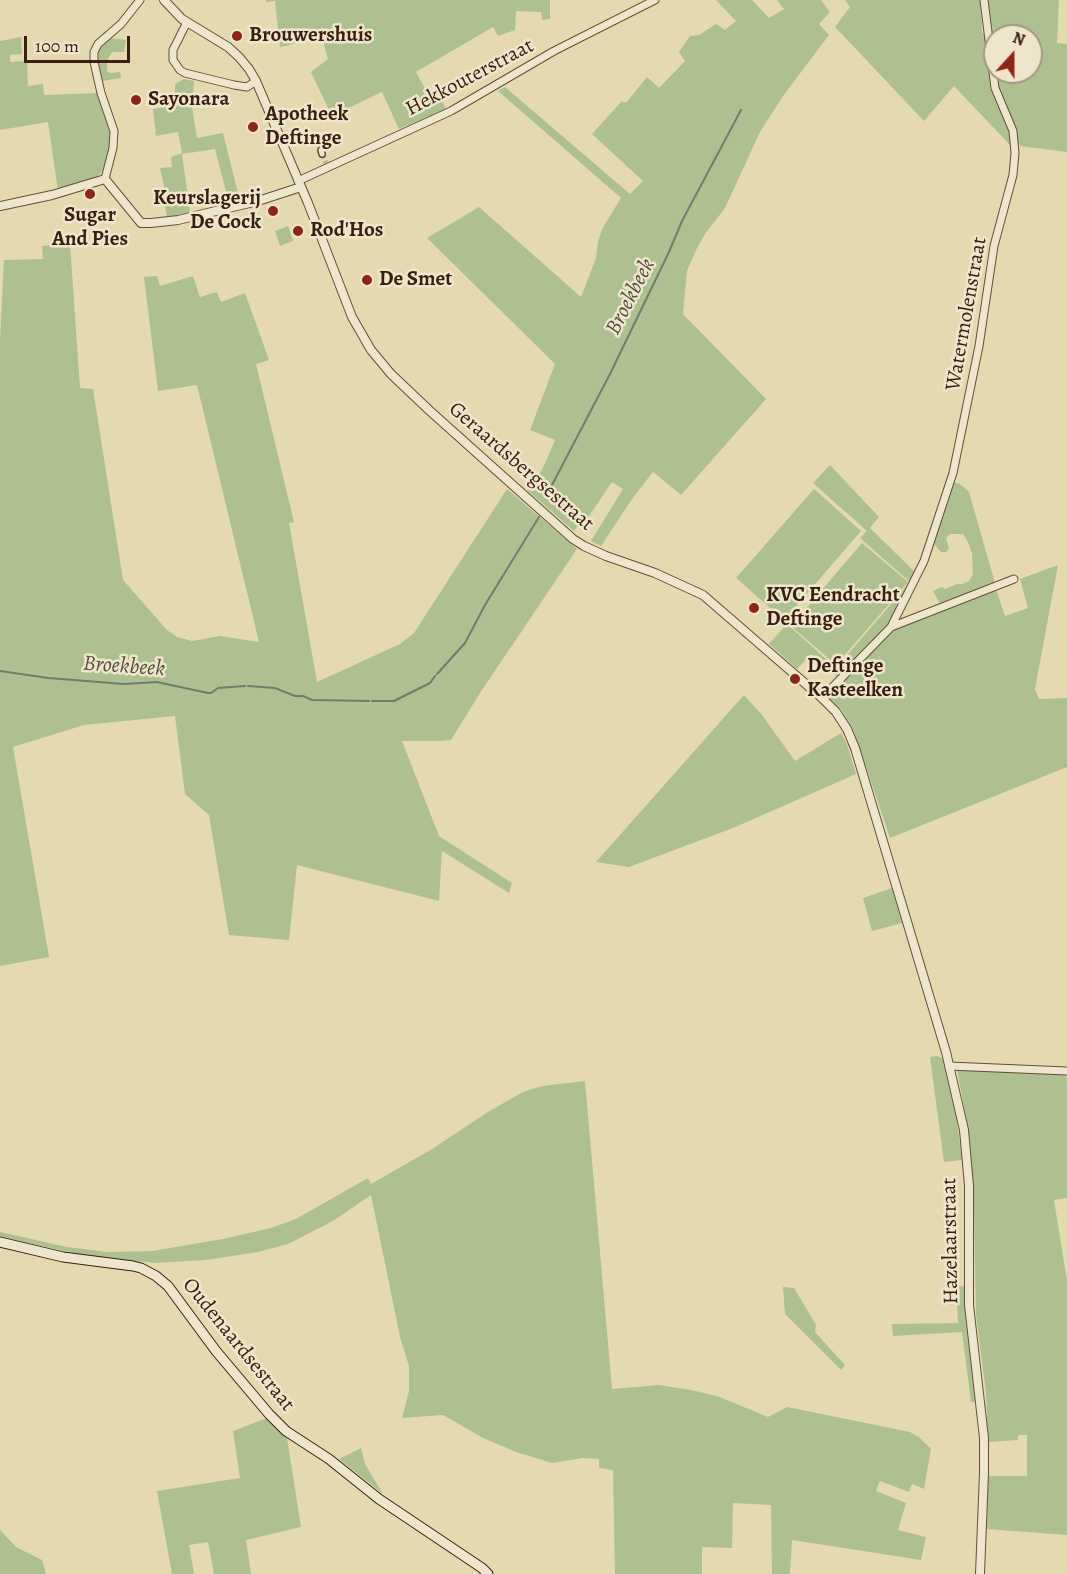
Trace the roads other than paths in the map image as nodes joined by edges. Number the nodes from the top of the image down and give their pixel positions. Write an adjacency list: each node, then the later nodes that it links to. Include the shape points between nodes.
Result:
1 (140, 0): 9 (street, via 94,52 101,93 114,131)
2 (164, 0): 5 (street, Geraardsbergsestraat)
3 (655, 0): 10 (street, Hekkouterstraat, via 571,42 451,111 327,165)
4 (984, 0): 13 (street, Watermolenstraat, via 995,88 1012,131 1013,175 994,246 979,346 953,473 924,561)
5 (187, 22): 6 (street, Geraardsbergsestraat, via 234,52); 6 (street, via 173,50 173,60 180,70 247,87)
6 (256, 81): 10 (street, Geraardsbergsestraat)
7 (330, 142): 8 (street, via 321,150)
8 (322, 154)
9 (105, 179): 10 (street, via 141,223 178,220 258,201); 11 (street)
10 (300, 184): 14 (street, Geraardsbergsestraat, via 352,317 391,374 573,539 703,595)
11 (0, 206)
12 (1014, 579): 13 (street)
13 (891, 627): 14 (street)
14 (822, 698): 15 (street, Geraardsbergsestraat, via 842,719 851,736)
15 (905, 915): 16 (street, Hazelaarstraat)
16 (949, 1066): 17 (street); 20 (street, Hazelaarstraat, via 964,1130 969,1186 969,1305 984,1437)
17 (1067, 1071)
18 (0, 1242): 19 (main road, Oudenaardsestraat, via 63,1257 133,1266 156,1276 286,1431)
19 (488, 1574)
20 (980, 1574)

